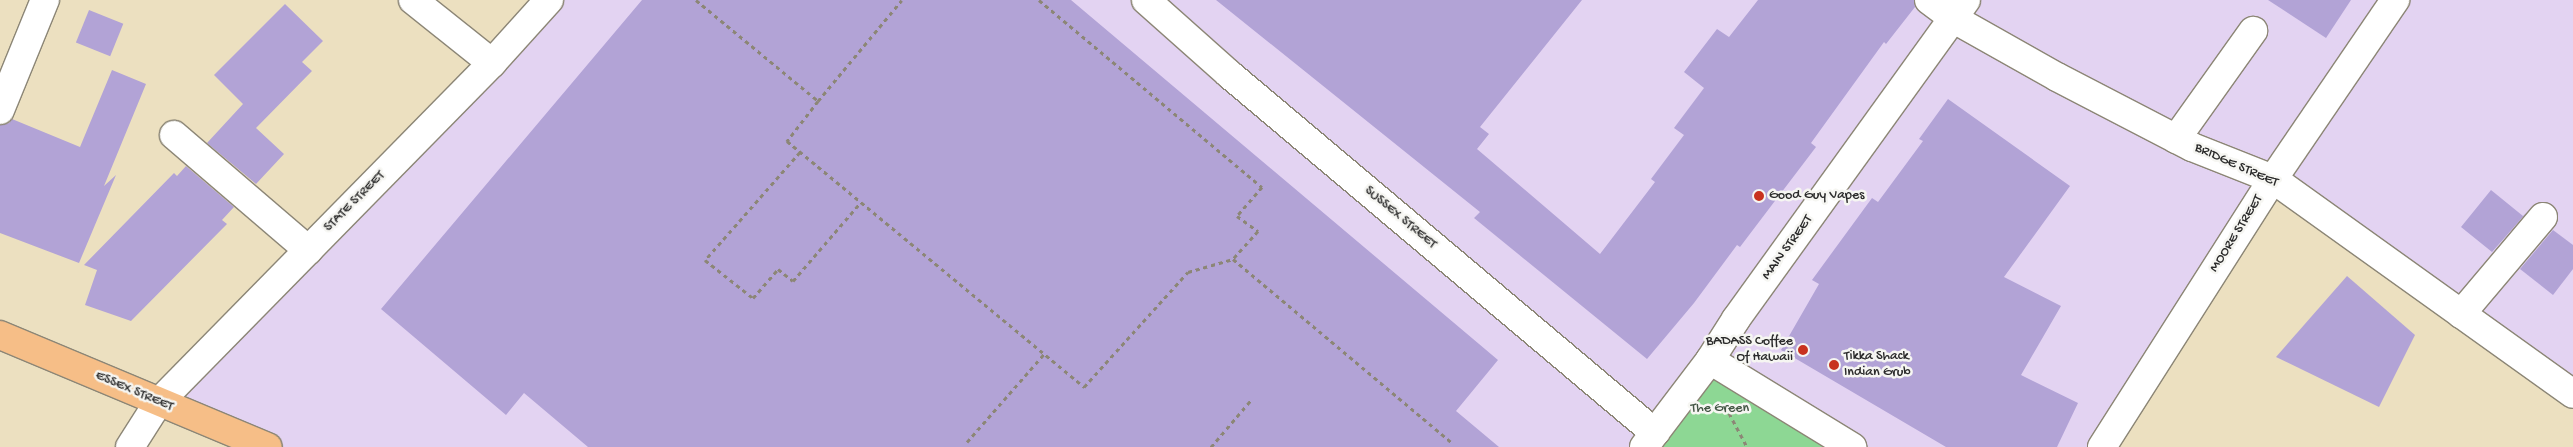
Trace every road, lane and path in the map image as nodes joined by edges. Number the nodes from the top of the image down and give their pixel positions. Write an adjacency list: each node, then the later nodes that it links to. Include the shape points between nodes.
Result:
1 (45, 0): 14 (street)
2 (413, 0): 12 (street)
3 (549, 0): 12 (street, STATE STREET)
4 (696, 0): 13 (path)
5 (902, 0): 13 (path)
6 (1039, 0): 22 (path, via 1262,187 1237,216 1258,231)
7 (1146, 0): 31 (street, SUSSEX STREET)
8 (1929, 0): 10 (street, BRIDGE STREET)
9 (2396, 0): 18 (street, MOORE STREET)
10 (1960, 9): 16 (street, BRIDGE STREET, via 2057,77); 26 (street, MAIN STREET, via 1736,319)
11 (2253, 31): 16 (street)
12 (492, 63): 21 (street, STATE STREET)
13 (818, 101): 17 (path, via 787,141)
14 (0, 110)
15 (174, 134): 21 (street)
16 (2176, 138): 18 (street, BRIDGE STREET)
17 (800, 152): 19 (path); 19 (path, via 705,260 753,298 778,269 793,281)
18 (2273, 179): 23 (street, BRIDGE STREET); 39 (street, MOORE STREET)
19 (861, 202): 25 (path)
20 (2543, 217): 23 (street)
21 (308, 250): 29 (street, STATE STREET)
22 (1233, 259): 25 (path, via 1188,272 1084,387); 33 (path)
23 (2461, 314): 27 (street, BRIDGE STREET)
24 (0, 335): 29 (main road, ESSEX STREET)
25 (1044, 354): 32 (path)
26 (1710, 360): 31 (street, MAIN STREET); 38 (street)
27 (2573, 394)
28 (1252, 399): 36 (path)
29 (158, 403): 34 (street, STATE STREET); 35 (main road, ESSEX STREET)
30 (1729, 413): 37 (path)
31 (1650, 440)
32 (967, 442)
33 (1452, 443)
34 (130, 447)
35 (268, 447)
36 (1210, 447)
37 (1747, 447)
38 (1852, 447)
39 (2102, 447)

